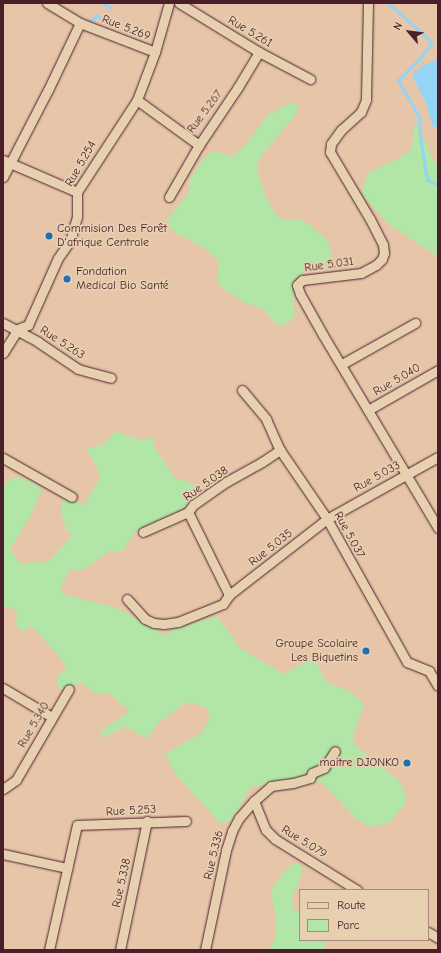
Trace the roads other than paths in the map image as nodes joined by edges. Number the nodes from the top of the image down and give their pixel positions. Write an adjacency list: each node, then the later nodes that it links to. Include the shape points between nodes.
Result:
1 (47, 3): 5 (street, Rue 5.269)
2 (169, 3): 6 (street, Rue 5.254)
3 (179, 3): 7 (street, Rue 5.261)
4 (368, 3): 19 (street, Rue 5.031, via 366,100 361,112 341,130 331,144 330,152 384,245 384,253 376,265 361,273 302,280 298,285 300,294)
5 (80, 22): 6 (street, Rue 5.269); 11 (street, via 48,90)
6 (155, 52): 9 (street, Rue 5.254)
7 (259, 52): 8 (street, Rue 5.261); 10 (street, Rue 5.267)
8 (310, 78)
9 (137, 100): 10 (street, Rue 5.267); 13 (street, Rue 5.254)
10 (199, 144): 14 (street)
11 (7, 161): 12 (street); 13 (street)
12 (3, 177)
13 (77, 192): 17 (street, Rue 5.254, via 77,217 70,241 58,258 28,325)
14 (169, 197)
15 (3, 323): 17 (street, Rue 5.263)
16 (415, 323): 19 (street)
17 (18, 329): 18 (street, Rue 5.254); 21 (street, Rue 5.263, via 78,369)
18 (3, 353)
19 (342, 364): 23 (street, Rue 5.031)
20 (438, 370): 23 (street, Rue 5.040)
21 (111, 378)
22 (242, 390): 24 (street, Rue 5.037, via 266,419)
23 (368, 410): 27 (street, Rue 5.031)
24 (280, 450): 29 (street, Rue 5.038, via 226,482 193,505); 30 (street, Rue 5.037)
25 (438, 457): 27 (street, Rue 5.033)
26 (3, 458): 28 (street)
27 (405, 475): 30 (street, Rue 5.033); 31 (street, Rue 5.031)
28 (72, 497)
29 (188, 512): 32 (street, Rue 5.038); 33 (street)
30 (327, 519): 33 (street, Rue 5.035); 35 (street, Rue 5.037, via 407,662 429,670)
31 (438, 528)
32 (143, 532)
33 (229, 595): 34 (street, Rue 5.035, via 223,604 184,620 164,624 145,619)
34 (127, 599)
35 (438, 686)
36 (3, 688): 38 (street)
37 (69, 689): 38 (street, Rue 5.340)
38 (52, 717): 40 (street, Rue 5.340, via 16,780)
39 (335, 751): 41 (street, Rue 5.336, via 324,768 312,773 310,778 271,786)
40 (3, 790)
41 (254, 801): 46 (street, Rue 5.079, via 266,830 275,839); 51 (street, Rue 5.336, via 239,818 232,831)
42 (147, 821): 43 (street, Rue 5.253); 45 (street, Rue 5.253, via 77,826); 50 (street, Rue 5.338)
43 (186, 821)
44 (3, 854): 45 (street)
45 (67, 868): 49 (street)
46 (356, 889)
47 (429, 933): 48 (street)
48 (438, 938)
49 (48, 950)
50 (120, 950)
51 (205, 950)

